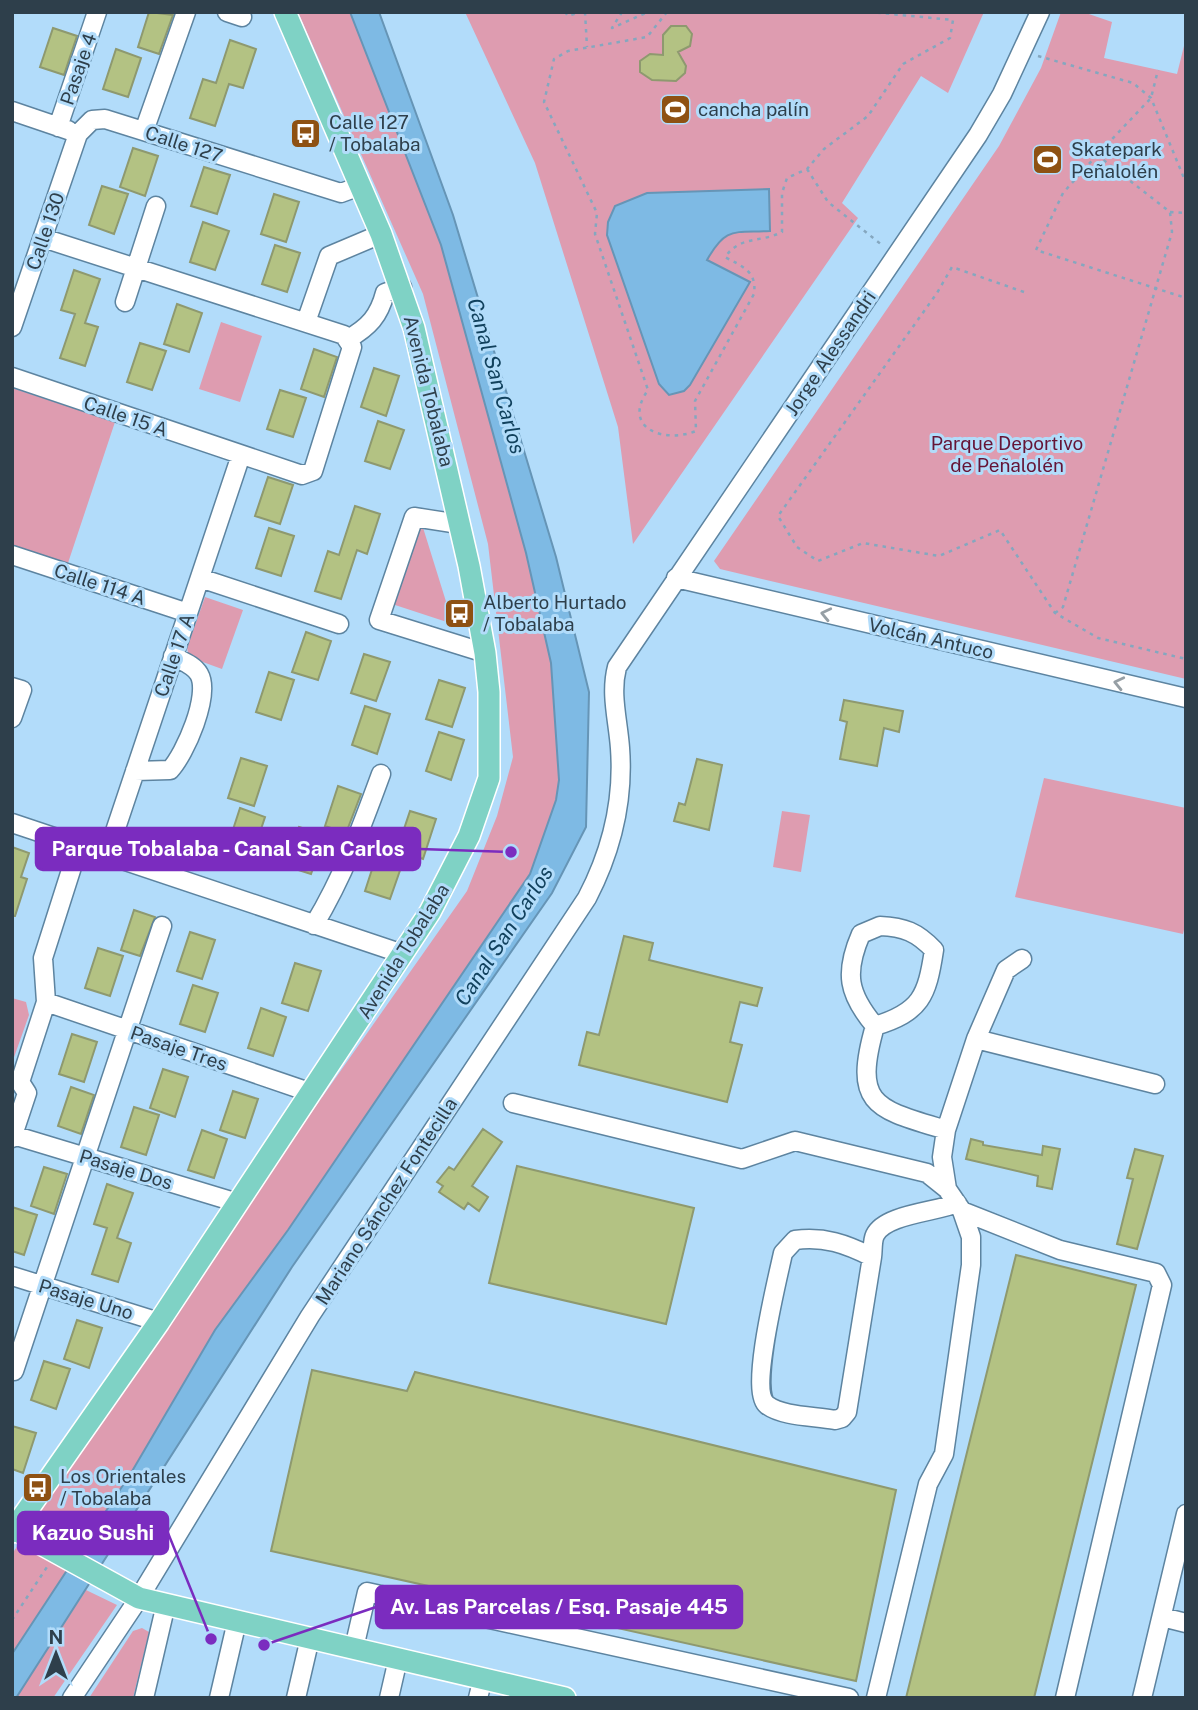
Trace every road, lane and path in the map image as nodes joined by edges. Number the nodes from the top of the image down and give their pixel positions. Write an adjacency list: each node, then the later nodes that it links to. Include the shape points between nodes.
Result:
1 (97, 12): 18 (street, Pasaje 4)
2 (186, 12): 19 (street)
3 (285, 12): 24 (main road, Avenida Tobalaba)
4 (565, 12): 5 (path, via 568,16)
5 (582, 12): 13 (path)
6 (622, 12): 7 (path, via 612,28)
7 (648, 12)
8 (667, 12): 13 (path, via 647,37)
9 (870, 12): 12 (path)
10 (927, 12): 12 (path)
11 (1038, 15): 14 (street, Jorge Alessandri)
12 (924, 18): 22 (path, via 953,20 950,38 903,64 867,116 824,149)
13 (587, 48): 22 (path, via 554,59 544,102 597,213 595,234 648,390 639,403 639,417 663,436 681,437 695,431 695,401 754,294 756,280 751,272 725,257 734,245 782,232 782,193 787,178)
14 (1024, 48): 16 (path, via 1133,83); 30 (street, Jorge Alessandri, via 978,135)
15 (1158, 70): 16 (path)
16 (1151, 98): 21 (path); 23 (path)
17 (12, 111): 18 (street)
18 (58, 127): 20 (street)
19 (145, 131): 20 (street, Calle 127, via 105,119 92,120); 24 (street, Calle 127, via 341,193)
20 (78, 134): 29 (street, Calle 130)
21 (1097, 155): 26 (path); 33 (path, via 1063,193 1036,250)
22 (807, 169): 30 (path, via 828,202)
23 (1186, 183)
24 (360, 186): 28 (main road, Avenida Tobalaba)
25 (156, 206): 31 (street)
26 (1170, 212): 27 (path); 33 (path, via 1172,232)
27 (1186, 213)
28 (381, 234): 32 (main road, Avenida Tobalaba); 37 (street, via 329,256)
29 (43, 238): 31 (street); 38 (street, Calle 130)
30 (896, 256): 45 (street, Jorge Alessandri)
31 (135, 269): 36 (street); 37 (street)
32 (402, 287): 39 (street, via 385,293 380,312); 42 (main road, Avenida Tobalaba)
33 (1156, 289): 35 (path); 47 (path, via 1063,607)
34 (1024, 292): 47 (path, via 952,267 778,516 797,547 818,561 863,544 939,556 1000,530)
35 (1186, 298)
36 (125, 302)
37 (306, 322): 39 (street)
38 (12, 327)
39 (348, 339): 41 (street, Calle 15 A, via 352,347 313,471 302,475)
40 (12, 377): 41 (street, Calle 15 A)
41 (241, 455): 44 (street, Calle 17 A)
42 (459, 524): 49 (main road, Avenida Tobalaba); 49 (street, via 414,517 379,620)
43 (12, 555): 46 (street, Calle 114 A)
44 (200, 578): 46 (street, Calle 17 A); 48 (street)
45 (676, 578): 52 (street, Jorge Alessandri, via 624,655); 54 (street, Volcán Antuco, one-way to 45)
46 (188, 613): 50 (street, Calle 17 A)
47 (1055, 613): 51 (path, via 1098,638)
48 (339, 624)
49 (485, 653): 63 (main road, Avenida Tobalaba, via 490,715 486,793 459,859)
50 (173, 656): 56 (street, Calle 17 A); 56 (street, via 198,671 203,684 187,746 170,770)
51 (1186, 659)
52 (614, 680): 86 (street, Mariano Sánchez Fontecilla, via 620,797 611,842 594,885 310,1316)
53 (12, 687): 55 (street, via 22,690)
54 (1186, 698)
55 (12, 718)
56 (135, 771): 60 (street, Calle 17 A)
57 (381, 774): 61 (street, via 357,841)
58 (12, 823): 59 (street)
59 (79, 845): 60 (street); 65 (street, via 43,958)
60 (107, 855): 61 (street)
61 (314, 925): 63 (street)
62 (162, 926): 67 (street)
63 (403, 954): 71 (main road, Avenida Tobalaba)
64 (1022, 959): 68 (street, via 1006,970)
65 (46, 1002): 67 (street, Pasaje Tres); 69 (street)
66 (875, 1026): 66 (street, via 905,1017 928,986 934,950 921,936 903,928 880,926 861,934 852,955 850,982 861,1009); 73 (street, via 864,1077 872,1098 891,1114)
67 (128, 1030): 71 (street, Pasaje Tres); 75 (street)
68 (976, 1039): 70 (street); 73 (street)
69 (16, 1081): 74 (street, via 27,1093)
70 (1154, 1084)
71 (312, 1093): 77 (main road, Avenida Tobalaba)
72 (513, 1103): 76 (street, via 742,1159 795,1141 927,1173)
73 (946, 1130): 76 (street, via 942,1157)
74 (13, 1137): 75 (street, Pasaje Dos)
75 (86, 1157): 77 (street, Pasaje Dos); 80 (street)
76 (955, 1201): 78 (street, via 883,1227 875,1234); 103 (street, via 971,1237 971,1265 944,1454 928,1483); 104 (street, via 1060,1250 1156,1273 1162,1285)
77 (238, 1203): 81 (main road, Avenida Tobalaba)
78 (872, 1257): 78 (street, via 821,1238 795,1240 783,1253 761,1373 761,1396 766,1404 842,1419 847,1412)
79 (12, 1276): 80 (street, Pasaje Uno)
80 (43, 1286): 81 (street, Pasaje Uno); 82 (street)
81 (159, 1322): 84 (main road, Avenida Tobalaba)
82 (14, 1371)
83 (1185, 1524): 88 (street)
84 (13, 1530): 85 (main road)
85 (60, 1554): 86 (main road); 89 (path)
86 (139, 1598): 87 (main road); 96 (street, Mariano Sánchez Fontecilla)
87 (166, 1604): 90 (main road); 97 (street)
88 (1162, 1617): 91 (street); 105 (street)
89 (12, 1620)
90 (237, 1621): 92 (main road); 98 (street)
91 (1186, 1623)
92 (310, 1638): 93 (main road); 99 (street)
93 (354, 1648): 94 (main road); 102 (street, via 367,1592)
94 (398, 1659): 95 (main road); 100 (street)
95 (480, 1688): 101 (main road)
96 (72, 1698)
97 (144, 1698)
98 (219, 1698)
99 (296, 1698)
100 (389, 1698)
101 (565, 1698)
102 (849, 1698)
103 (876, 1698)
104 (1065, 1698)
105 (1142, 1698)

